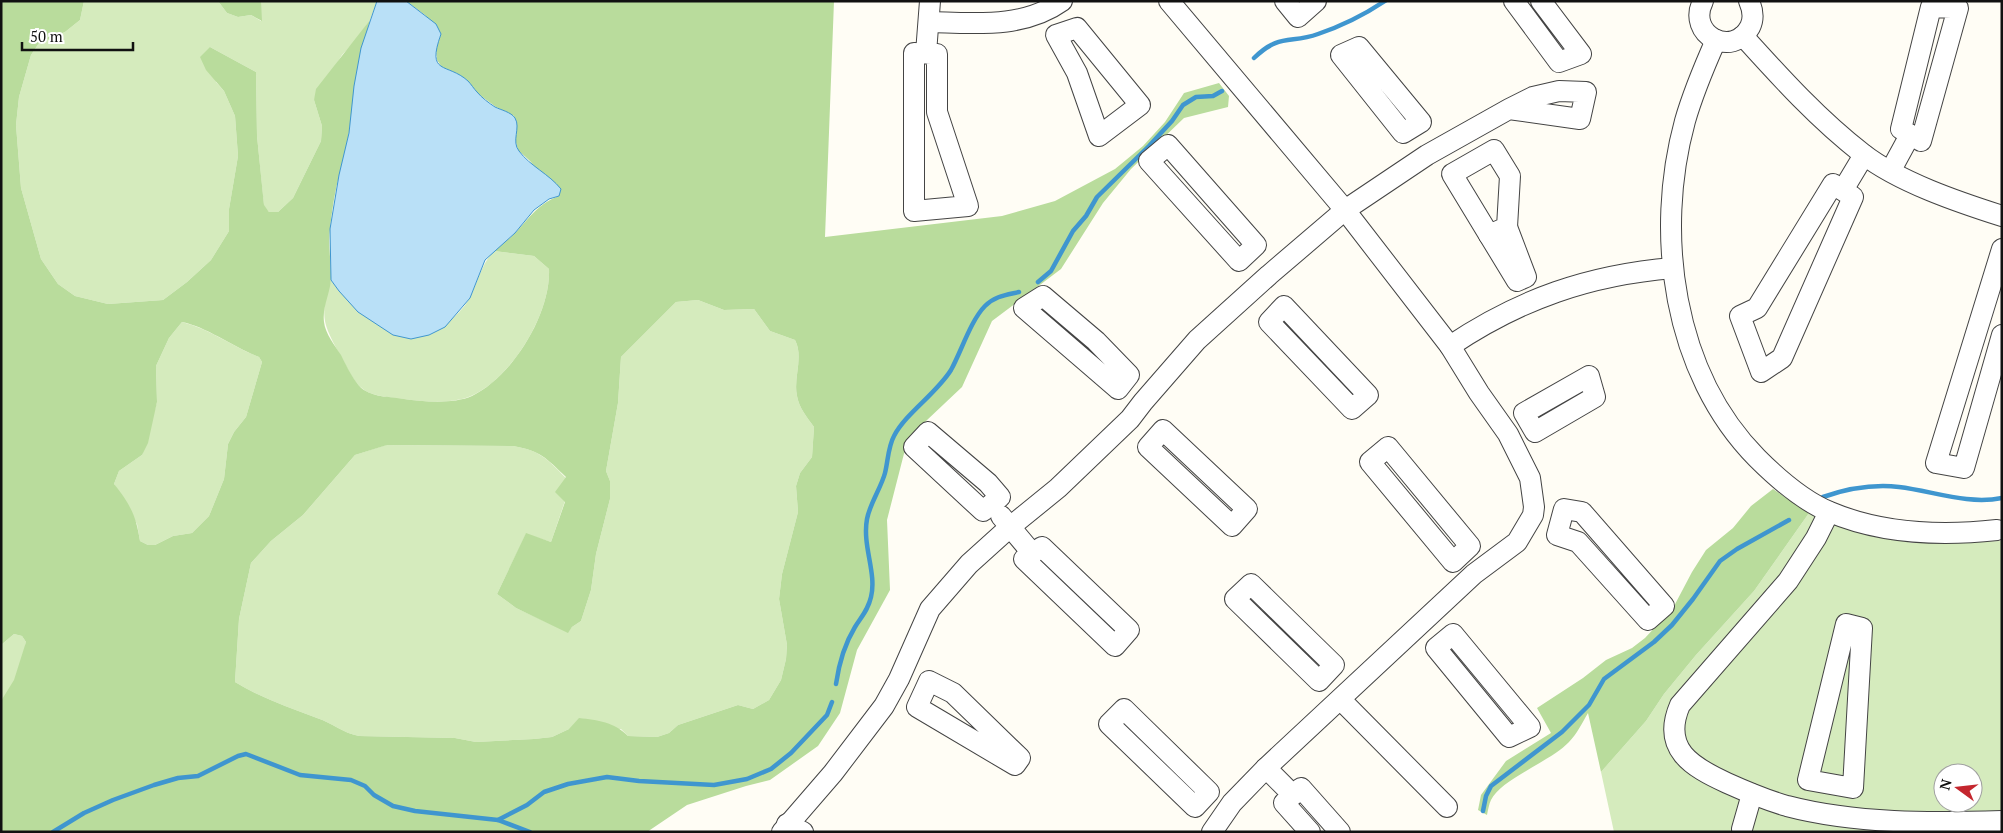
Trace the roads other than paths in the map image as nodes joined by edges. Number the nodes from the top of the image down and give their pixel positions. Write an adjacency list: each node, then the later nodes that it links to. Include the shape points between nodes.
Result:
1 (930, 1): 10 (street)
2 (1169, 1): 26 (street)
3 (1285, 1): 4 (street, via 1298,17)
4 (1316, 1)
5 (1514, 1): 15 (street, via 1559,62)
6 (1541, 1): 15 (street, via 1581,54)
7 (1703, 1): 13 (street, via 1700,23)
8 (1749, 1): 12 (street, via 1752,22)
9 (1058, 5): 10 (street, via 1029,18 1001,23); 11 (street)
10 (929, 22): 14 (street)
11 (1066, 32): 11 (street, via 1056,35 1077,73 1098,136 1140,105 1077,28)
12 (1743, 36): 13 (street, via 1735,41); 22 (street, via 1805,104)
13 (1716, 40): 30 (street, via 1693,95 1678,152 1672,210)
14 (926, 53): 14 (street, via 937,54 937,112 968,206 914,211 914,53)
15 (1571, 57): 16 (street)
16 (1571, 90): 17 (street, via 1533,97); 17 (street, via 1586,92 1580,119)
17 (1509, 109): 20 (street)
18 (1412, 128): 21 (street)
19 (1910, 135): 19 (street, via 1921,140 1958,8 1931,7 1900,129); 24 (street)
20 (1459, 138): 21 (street); 23 (street)
21 (1427, 155): 26 (street)
22 (1864, 155): 24 (street); 25 (street)
23 (1472, 162): 23 (street, via 1452,174 1498,231 1510,176 1494,150)
24 (1891, 170): 27 (street, via 1924,188)
25 (1843, 190): 25 (street, via 1833,184 1757,308 1740,316 1760,372 1782,358 1853,197)
26 (1345, 210): 31 (street); 35 (street)
27 (2002, 216)
28 (2002, 249): 34 (street, via 1936,463 1964,468)
29 (1248, 252): 29 (street, via 1239,261 1149,161 1168,145 1256,245); 31 (street)
30 (1674, 268): 35 (street, via 1616,275 1558,290 1502,314); 43 (street, via 1688,342 1702,380 1718,408 1732,430 1766,468)
31 (1269, 275): 32 (street)
32 (1255, 290): 33 (street); 37 (street, via 1197,340)
33 (1277, 313): 33 (street, via 1269,322 1352,409 1368,394 1284,306)
34 (2002, 335)
35 (1450, 346): 40 (street)
36 (1124, 381): 36 (street, via 1118,389 1024,308 1042,296 1096,341 1129,375); 37 (street)
37 (1143, 402): 38 (street)
38 (1130, 419): 41 (street); 46 (street, via 1058,488)
39 (1530, 423): 40 (street)
40 (1508, 434): 44 (street, via 1530,478)
41 (1156, 438): 41 (street, via 1163,430 1247,510 1232,526 1148,447)
42 (991, 504): 46 (street)
43 (1829, 512): 47 (street, via 1912,531); 59 (street, via 1788,581 1686,697 1677,714 1676,741 1684,757 1706,774)
44 (1533, 515): 45 (street); 50 (street, via 1517,542)
45 (1560, 522): 45 (street, via 1557,535 1578,542 1648,620 1664,606 1582,512 1564,509)
46 (1010, 527): 48 (street); 54 (street, via 970,564 930,609)
47 (1997, 530)
48 (1032, 553): 48 (street, via 1042,547 1129,630 1115,646 1024,559)
49 (1461, 554): 49 (street, via 1452,562 1370,462 1388,447 1470,546); 50 (street)
50 (1474, 574): 51 (street)
51 (1423, 623): 52 (street); 56 (street)
52 (1444, 640): 52 (street, via 1436,648 1509,737 1530,726 1453,634)
53 (1326, 673): 53 (street, via 1319,681 1235,599 1251,584 1334,665); 56 (street)
54 (899, 679): 55 (street); 67 (street, via 884,706)
55 (923, 693): 55 (street, via 929,681 952,692 1020,758 1015,765 917,707)
56 (1343, 697): 57 (street); 62 (street)
57 (1266, 768): 60 (street); 65 (street, via 1232,803)
58 (1830, 785): 58 (street, via 1853,788 1862,628 1846,624 1808,780); 63 (street)
59 (1752, 794): 63 (street); 68 (street)
60 (1293, 795): 69 (street, via 1284,804); 70 (street, via 1301,788)
61 (1201, 800): 61 (street, via 1194,807 1109,724 1124,709 1209,792); 65 (street)
62 (1447, 807)
63 (1824, 813): 66 (street)
64 (2002, 821): 66 (street)
65 (1218, 825)
66 (1918, 827)
67 (791, 829)
68 (1741, 831)
69 (1310, 832)
70 (1340, 832)

